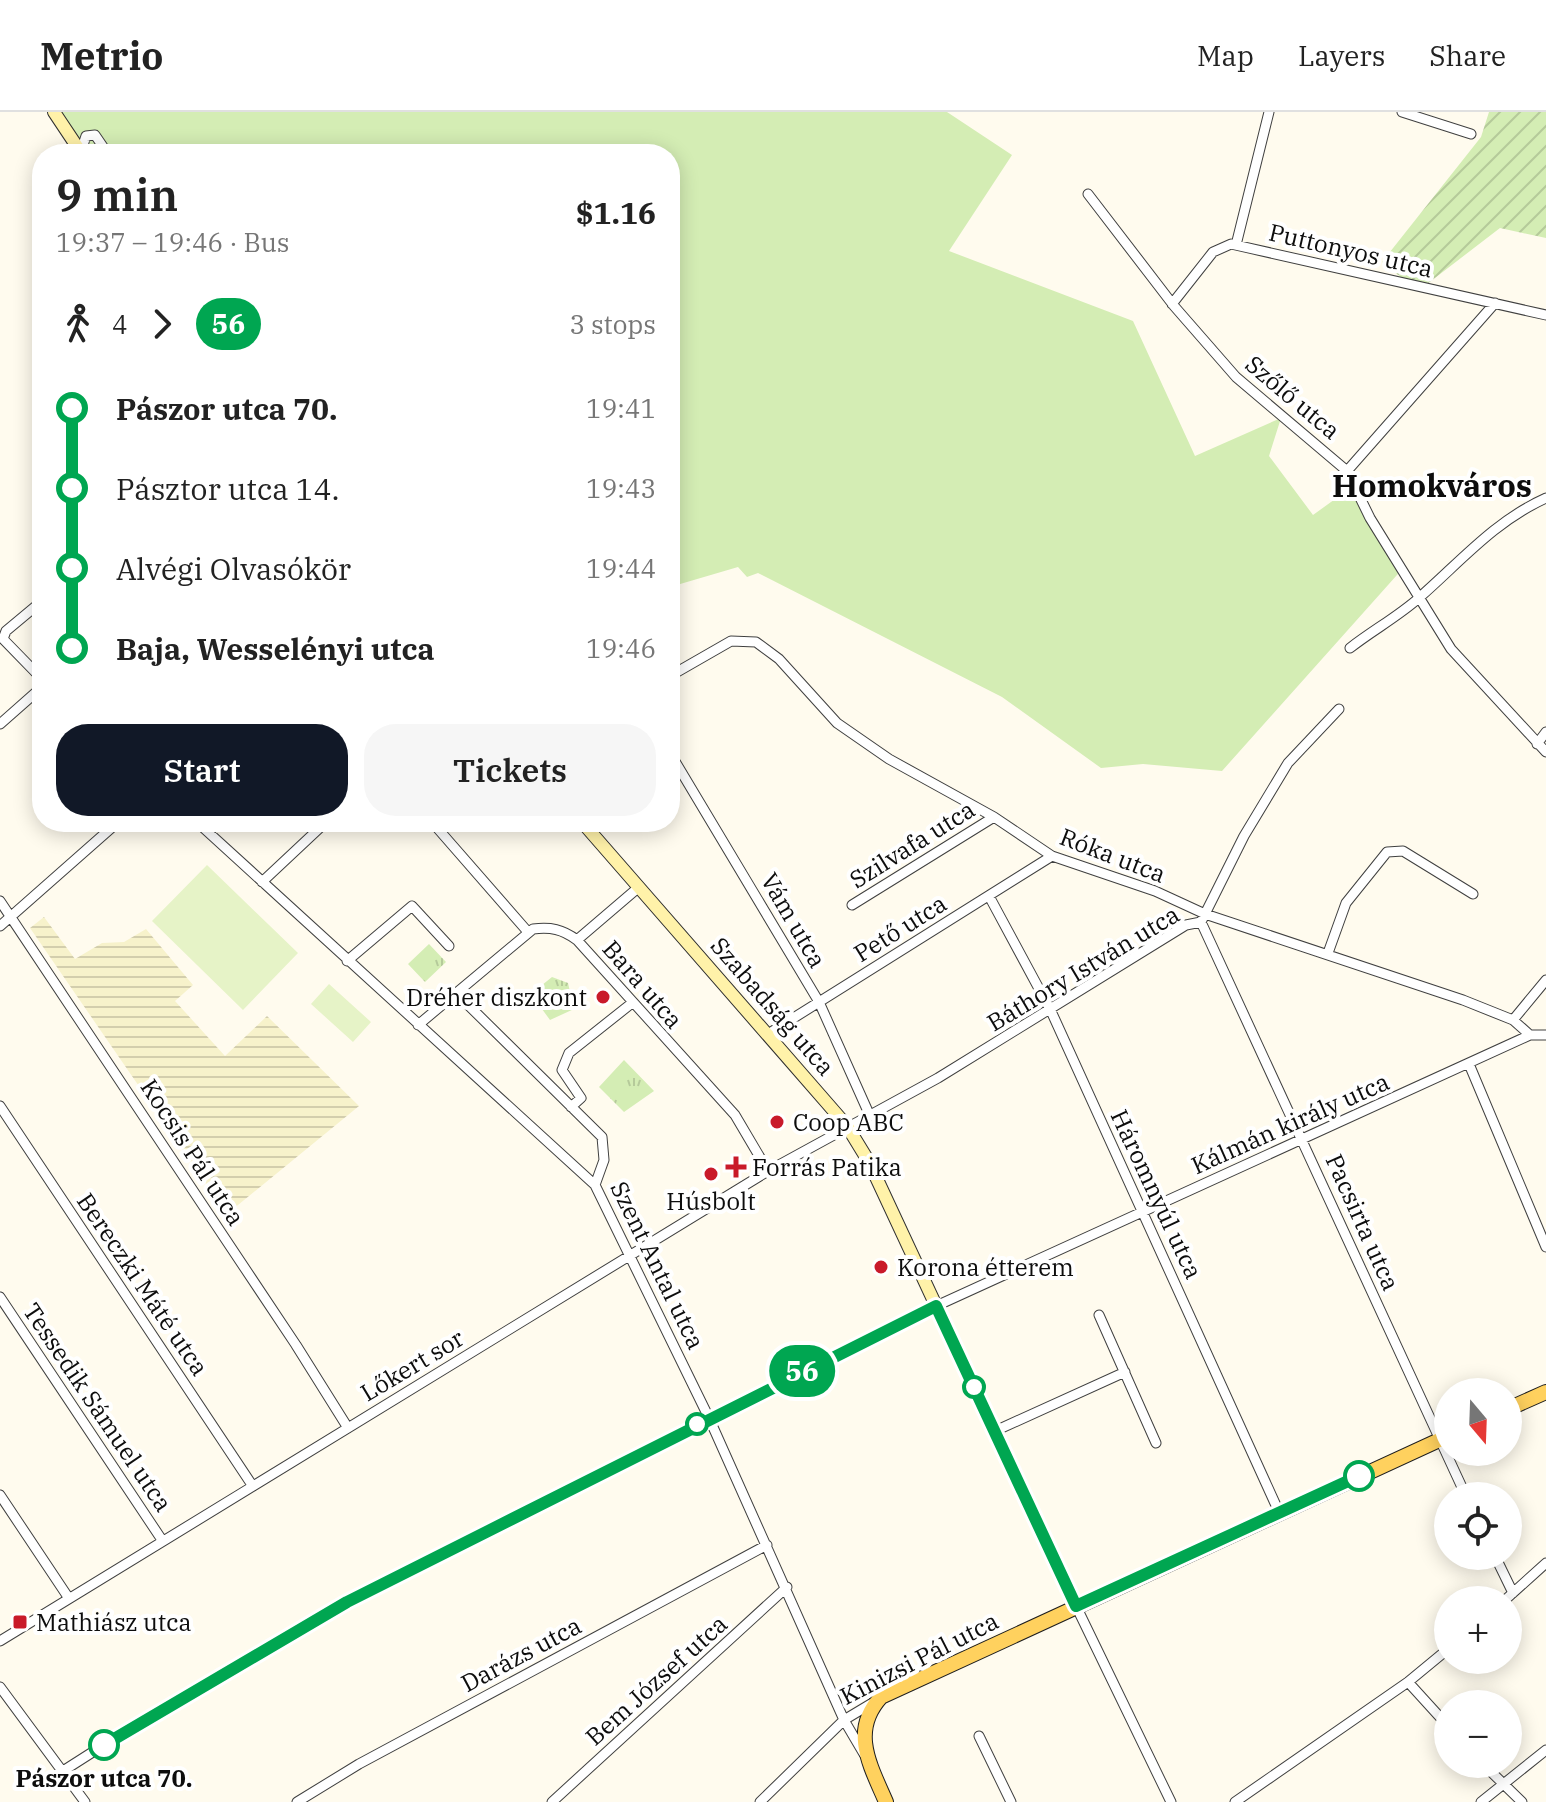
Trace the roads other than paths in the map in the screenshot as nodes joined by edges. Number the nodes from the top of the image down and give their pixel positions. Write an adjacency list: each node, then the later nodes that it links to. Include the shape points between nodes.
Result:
1 (54, 112): 5 (main road)
2 (1269, 112): 9 (street)
3 (1402, 112): 4 (street)
4 (1471, 134)
5 (76, 144)
6 (84, 144): 7 (street, via 86,136 95,135)
7 (101, 144)
8 (1088, 194): 11 (street, Szőlő utca)
9 (1236, 245): 10 (street, Puttonyos utca); 11 (street, Puttonyos utca, via 1213,252)
10 (1495, 303): 12 (street, Puttonyos utca); 13 (street)
11 (1172, 304): 13 (street, Szőlő utca, via 1236,377)
12 (1546, 315)
13 (1347, 471): 15 (street, Szőlő utca)
14 (1546, 498): 15 (street, via 1496,528)
15 (1420, 598): 17 (street); 24 (street, Szőlő utca, via 1451,649)
16 (32, 609): 18 (street, via 3,639)
17 (1350, 648)
18 (32, 669)
19 (680, 670): 27 (street, Róka utca, via 731,641 756,642 779,659 837,723 889,759)
20 (32, 696): 22 (street)
21 (1339, 709): 41 (street, Báthory István utca, via 1288,763)
22 (0, 724)
23 (1546, 732): 24 (street)
24 (1537, 744): 25 (street, Szőlő utca)
25 (1546, 752)
26 (680, 770): 50 (street, Vám utca)
27 (994, 817): 33 (street, Róka utca); 39 (street, Szilvafa utca)
28 (106, 832): 40 (street)
29 (208, 832): 34 (street, Szent Antal utca)
30 (315, 832): 34 (street)
31 (441, 832): 43 (street)
32 (591, 832): 35 (main road, Szabadság utca)
33 (1052, 856): 37 (street, Pető utca); 41 (street, Róka utca, via 1155,891)
34 (262, 882): 47 (street, Szent Antal utca)
35 (639, 887): 44 (street); 55 (main road, Szabadság utca)
36 (1473, 894): 46 (street, via 1403,851 1387,852 1346,903)
37 (989, 896): 50 (street, Pető utca); 52 (street, Háromnyúl utca)
38 (0, 901): 40 (street, Kocsis Pál utca)
39 (852, 905)
40 (12, 914): 42 (street); 77 (street, Kocsis Pál utca)
41 (1203, 918): 46 (street, Róka utca); 52 (street, Báthory István utca); 63 (street, Pacsirta utca)
42 (0, 926)
43 (528, 932): 44 (street, Bara utca, via 549,927); 49 (street)
44 (577, 940): 51 (street, Bara utca)
45 (449, 946): 47 (street, via 412,906)
46 (1328, 953): 53 (street, Róka utca)
47 (347, 961): 54 (street, Szent Antal utca)
48 (1546, 980): 53 (street)
49 (456, 993): 54 (street); 60 (street)
50 (819, 1002): 55 (street, Pető utca); 61 (street, Vám utca)
51 (632, 1003): 60 (street, via 569,1053 562,1070 581,1098); 64 (street, Bara utca, via 735,1115)
52 (1051, 1011): 61 (street, Báthory István utca); 66 (street, Háromnyúl utca)
53 (1513, 1020): 56 (street, Róka utca)
54 (418, 1025): 65 (street, Szent Antal utca)
55 (768, 1034): 62 (main road, Szabadság utca)
56 (1530, 1035): 57 (street); 58 (street, Kálmán király utca)
57 (1546, 1035)
58 (1469, 1064): 63 (street, Kálmán király utca); 67 (street)
59 (0, 1106): 81 (street, Bereczki Máté utca)
60 (571, 1107): 65 (street, via 602,1137 604,1160)
61 (870, 1116): 62 (street, Báthory István utca)
62 (847, 1126): 64 (street, Lőkert sor); 70 (main road, Szabadság utca)
63 (1303, 1140): 66 (street, Kálmán király utca); 75 (street, Pacsirta utca)
64 (768, 1171): 68 (street, Lőkert sor)
65 (595, 1185): 68 (street, Szent Antal utca)
66 (1143, 1212): 70 (street, Kálmán király utca); 83 (street, Háromnyúl utca)
67 (1546, 1247)
68 (630, 1256): 76 (street, Szent Antal utca); 77 (street, Lőkert sor)
69 (0, 1297): 84 (street, Tessedik Sámuel utca)
70 (936, 1306): 76 (street, Kálmán király utca); 78 (main road, Szabadság utca)
71 (1099, 1315): 72 (street)
72 (1125, 1372): 78 (street); 80 (street)
73 (1546, 1392): 74 (main road)
74 (1522, 1403)
75 (1434, 1417)
76 (709, 1418): 85 (street, Szent Antal utca); 101 (street, Kálmán király utca, via 347,1602)
77 (348, 1428): 81 (street, Lőkert sor)
78 (995, 1431): 90 (main road, Szabadság utca)
79 (1434, 1442): 83 (main road, Kinizsi Pál utca)
80 (1156, 1443)
81 (252, 1485): 84 (street, Lőkert sor)
82 (0, 1495): 89 (street)
83 (1279, 1512): 90 (main road, Kinizsi Pál utca)
84 (162, 1540): 89 (street, Lőkert sor)
85 (767, 1545): 88 (street, Szent Antal utca); 105 (street, Darázs utca)
86 (1546, 1563): 87 (street)
87 (1520, 1586)
88 (787, 1587): 97 (street, Szent Antal utca); 106 (street, Bem József utca)
89 (68, 1597): 91 (street, Lőkert sor)
90 (1076, 1606): 95 (main road, Kinizsi Pál utca); 110 (street, Szabadság utca)
91 (0, 1641)
92 (1434, 1661): 93 (street)
93 (1408, 1682): 96 (street); 111 (street)
94 (0, 1687): 101 (street)
95 (881, 1697): 97 (street, Kinizsi Pál utca); 100 (main road, Szent Antal utca, via 864,1727)
96 (1434, 1711)
97 (844, 1720): 100 (street, Szent Antal utca); 107 (street, Kinizsi Pál utca)
98 (979, 1736): 109 (street)
99 (1546, 1750): 103 (street)
100 (870, 1764): 108 (main road, Szent Antal utca)
101 (63, 1771): 104 (street)
102 (1497, 1778): 103 (street)
103 (1503, 1784): 112 (street); 113 (street)
104 (85, 1802)
105 (297, 1802)
106 (552, 1802)
107 (760, 1802)
108 (886, 1802)
109 (1011, 1802)
110 (1171, 1802)
111 (1235, 1802)
112 (1481, 1802)
113 (1522, 1802)

